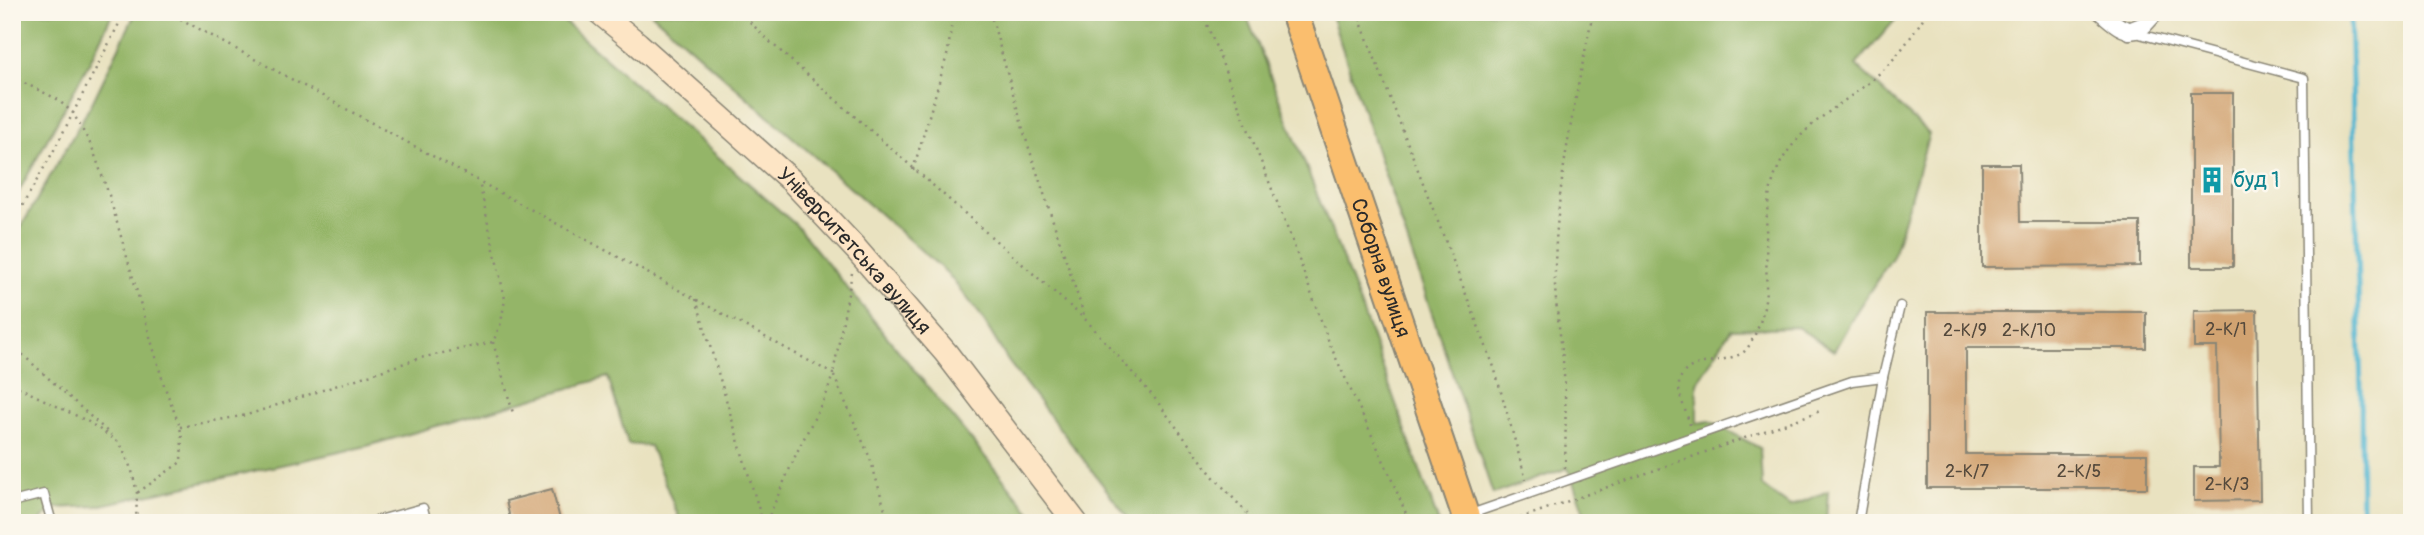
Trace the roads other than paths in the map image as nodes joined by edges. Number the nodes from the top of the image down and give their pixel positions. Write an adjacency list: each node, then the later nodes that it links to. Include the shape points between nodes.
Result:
1 (599, 12): 13 (main road, Університетська вулиця, via 793,182 856,249 946,352)
2 (1294, 12): 9 (main road, Соборна вулиця)
3 (2101, 12): 5 (street)
4 (2156, 12): 5 (street, via 2141,27)
5 (2129, 31): 15 (lane, via 2304,78)
6 (1900, 306): 7 (lane)
7 (1883, 377): 9 (lane, via 1852,381); 14 (lane)
8 (12, 502): 10 (lane, via 44,494)
9 (1467, 519)
10 (52, 523)
11 (368, 523): 12 (lane, via 423,508)
12 (426, 523)
13 (1076, 523)
14 (1858, 523)
15 (2309, 523)

